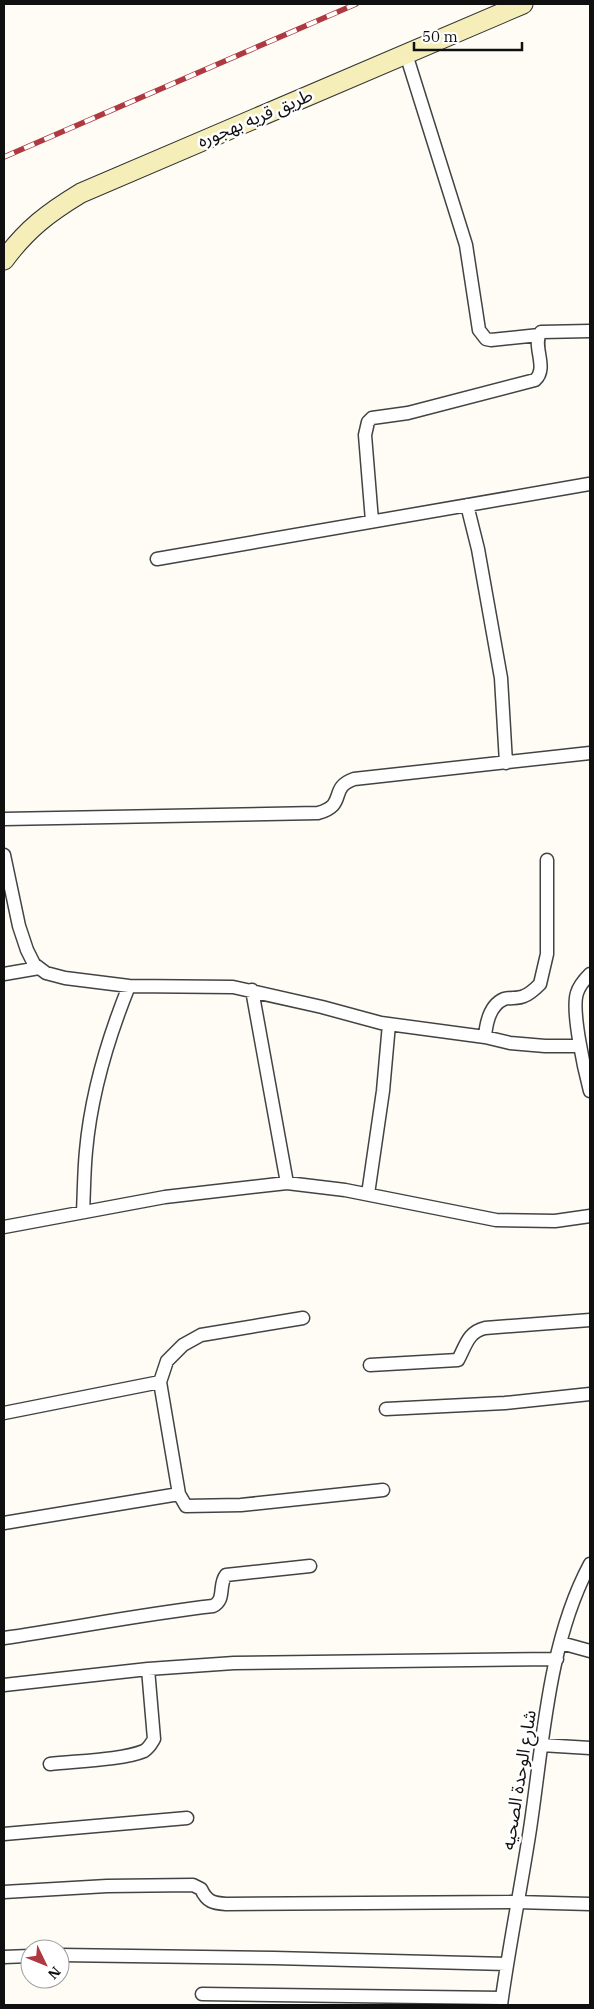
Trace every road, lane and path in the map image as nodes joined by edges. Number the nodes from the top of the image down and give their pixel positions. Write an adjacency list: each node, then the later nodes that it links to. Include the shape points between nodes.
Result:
1 (523, 4): 2 (street, طريق قريه بهجوره)
2 (406, 54): 3 (street, طريق قريه بهجوره, via 82,193 49,213 20,239); 5 (street, via 466,245 479,330 490,340)
3 (4, 260)
4 (590, 330): 5 (street, via 549,331)
5 (539, 335): 8 (street, via 541,373 535,380 417,411 372,418 368,422 365,435)
6 (589, 484): 7 (street)
7 (467, 505): 8 (street); 11 (street, via 501,678)
8 (372, 521): 9 (street)
9 (157, 559)
10 (590, 753): 11 (street)
11 (506, 762): 12 (street, via 354,779 340,786 335,805 318,813)
12 (4, 819)
13 (4, 855): 15 (street, via 19,926 27,950)
14 (547, 860): 21 (street, via 547,954 540,984 524,997 498,1003 491,1013)
15 (39, 968): 16 (street); 18 (street, via 65,978)
16 (4, 974)
17 (590, 974): 22 (street, via 576,995)
18 (129, 986): 19 (street); 26 (street, via 117,1017 90,1120)
19 (252, 990): 20 (street); 24 (street)
20 (389, 1024): 21 (street); 25 (street)
21 (485, 1037): 22 (street, via 510,1043)
22 (580, 1046): 23 (street)
23 (590, 1091)
24 (287, 1183): 25 (street); 26 (street, via 165,1197)
25 (368, 1194): 27 (street, via 496,1220 555,1221)
26 (83, 1212): 28 (street)
27 (590, 1216)
28 (4, 1227)
29 (303, 1318): 32 (street, via 201,1335 183,1345 167,1361)
30 (590, 1320): 31 (street, via 485,1328 468,1337 458,1360)
31 (370, 1365)
32 (160, 1382): 35 (street); 37 (street)
33 (590, 1394): 34 (street, via 505,1403)
34 (386, 1408)
35 (4, 1414)
36 (383, 1490): 37 (street, via 241,1505 188,1506 182,1503)
37 (178, 1494): 38 (street)
38 (4, 1523)
39 (590, 1564): 42 (street, شارع الوحدة الصحيه, via 570,1608)
40 (310, 1566): 41 (street, via 226,1575 221,1599 212,1606)
41 (4, 1638)
42 (561, 1643): 43 (street); 44 (street, شارع الوحدة الصحيه)
43 (590, 1652)
44 (558, 1659): 45 (street, via 276,1661); 47 (street, شارع الوحدة الصحيه)
45 (148, 1669): 46 (street); 49 (street, via 154,1739 150,1747 124,1756)
46 (4, 1685)
47 (541, 1745): 48 (street); 53 (street, شارع الوحدة الصحيه, via 530,1830)
48 (590, 1748)
49 (50, 1764)
50 (188, 1818): 51 (street)
51 (4, 1834)
52 (4, 1892): 53 (street, via 193,1885 201,1889 211,1902 226,1904)
53 (516, 1902): 54 (street); 58 (street, شارع الوحدة الصحيه)
54 (590, 1904)
55 (70, 1955): 58 (street)
56 (20, 1956): 57 (street)
57 (4, 1957)
58 (507, 1964): 60 (street, شارع الوحدة الصحيه)
59 (202, 1994): 60 (street)
60 (502, 2001)

